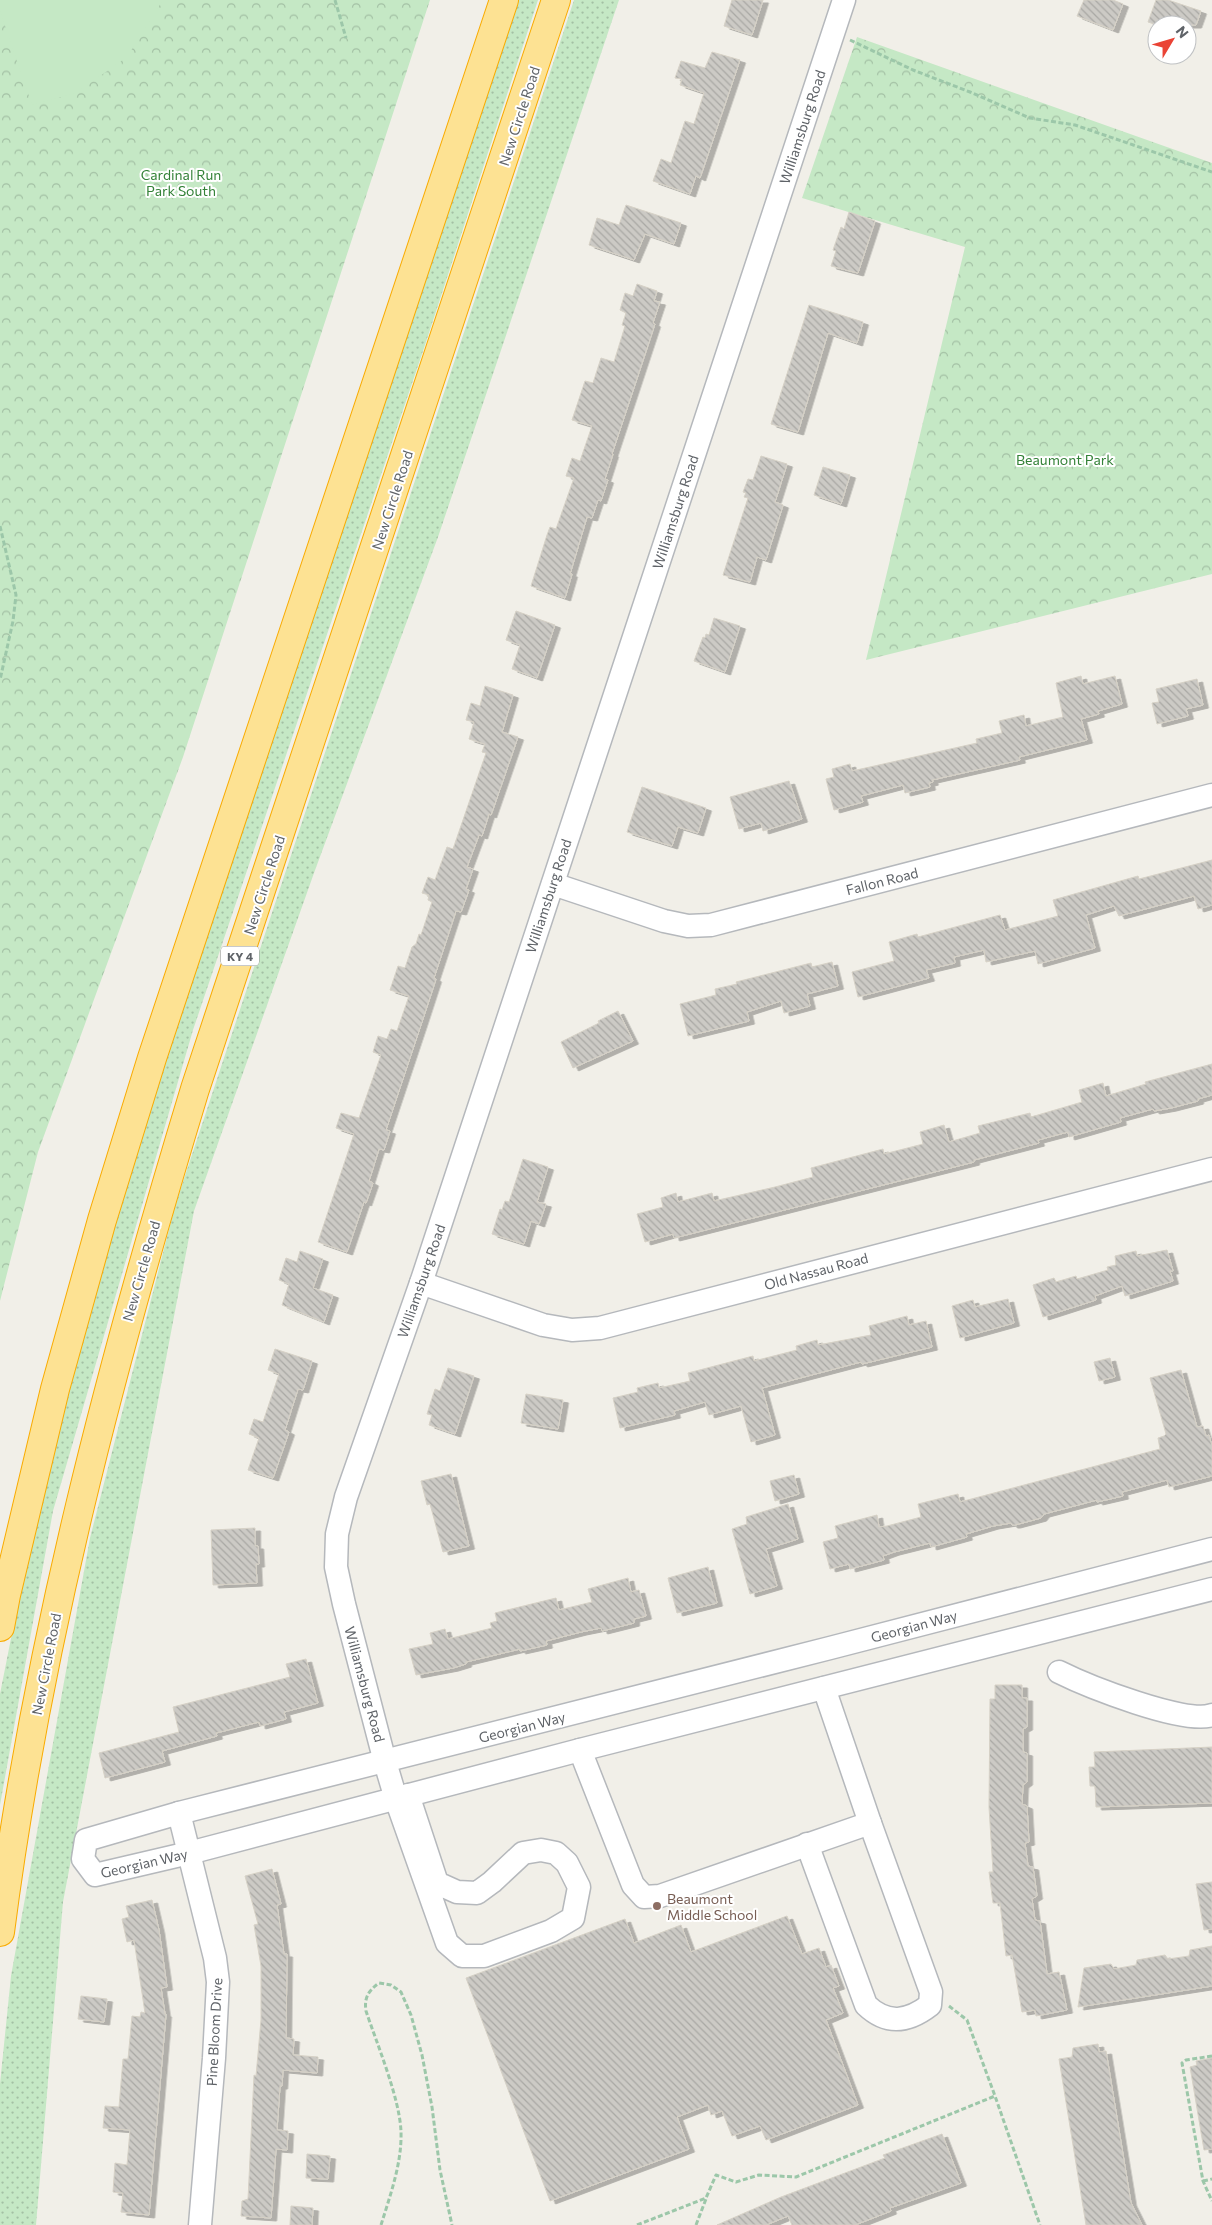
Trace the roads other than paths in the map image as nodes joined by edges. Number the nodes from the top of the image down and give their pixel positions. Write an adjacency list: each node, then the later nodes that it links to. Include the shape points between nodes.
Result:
1 (504, 0): 10 (highway, via 152,1058 55,1389)
2 (556, 0): 22 (highway, New Circle Road / KY 4, via 149,1240 69,1548 22,1786)
3 (844, 0): 5 (street, Williamsburg Road)
4 (1212, 795): 5 (street, Fallon Road, via 711,925 688,926 664,921)
5 (552, 884): 7 (street, Williamsburg Road)
6 (1212, 1169): 7 (street, Old Nassau Road, via 600,1328 572,1330 543,1325)
7 (421, 1283): 16 (street, Williamsburg Road, via 346,1497 337,1534 336,1567)
8 (1212, 1549): 11 (street, Georgian Way)
9 (1212, 1589): 13 (street, Georgian Way)
10 (0, 1627)
11 (830, 1648): 13 (street); 16 (street, Georgian Way)
12 (1059, 1672): 14 (street, via 1090,1687 1172,1712 1198,1718)
13 (833, 1686): 15 (street, Georgian Way); 19 (street)
14 (1212, 1715)
15 (580, 1750): 17 (street, Georgian Way); 20 (street, via 633,1884 644,1897 660,1896)
16 (385, 1762): 17 (street, Williamsburg Road); 18 (street, Georgian Way)
17 (402, 1797): 17 (street, via 447,1942 462,1956 484,1956 551,1931 573,1918 579,1887 567,1862 556,1853 541,1850 523,1853 477,1893 457,1892 438,1883); 21 (street, Georgian Way)
18 (179, 1813): 21 (street, Pine Bloom Drive); 21 (street, Georgian Way, via 86,1840 83,1859 95,1875)
19 (870, 1823): 20 (street); 20 (street, via 931,1992 930,2005 915,2017 892,2019 876,2014 866,2005)
20 (807, 1844)
21 (189, 1853): 23 (street, Pine Bloom Drive, via 218,1982)
22 (0, 1932)
23 (200, 2225)

